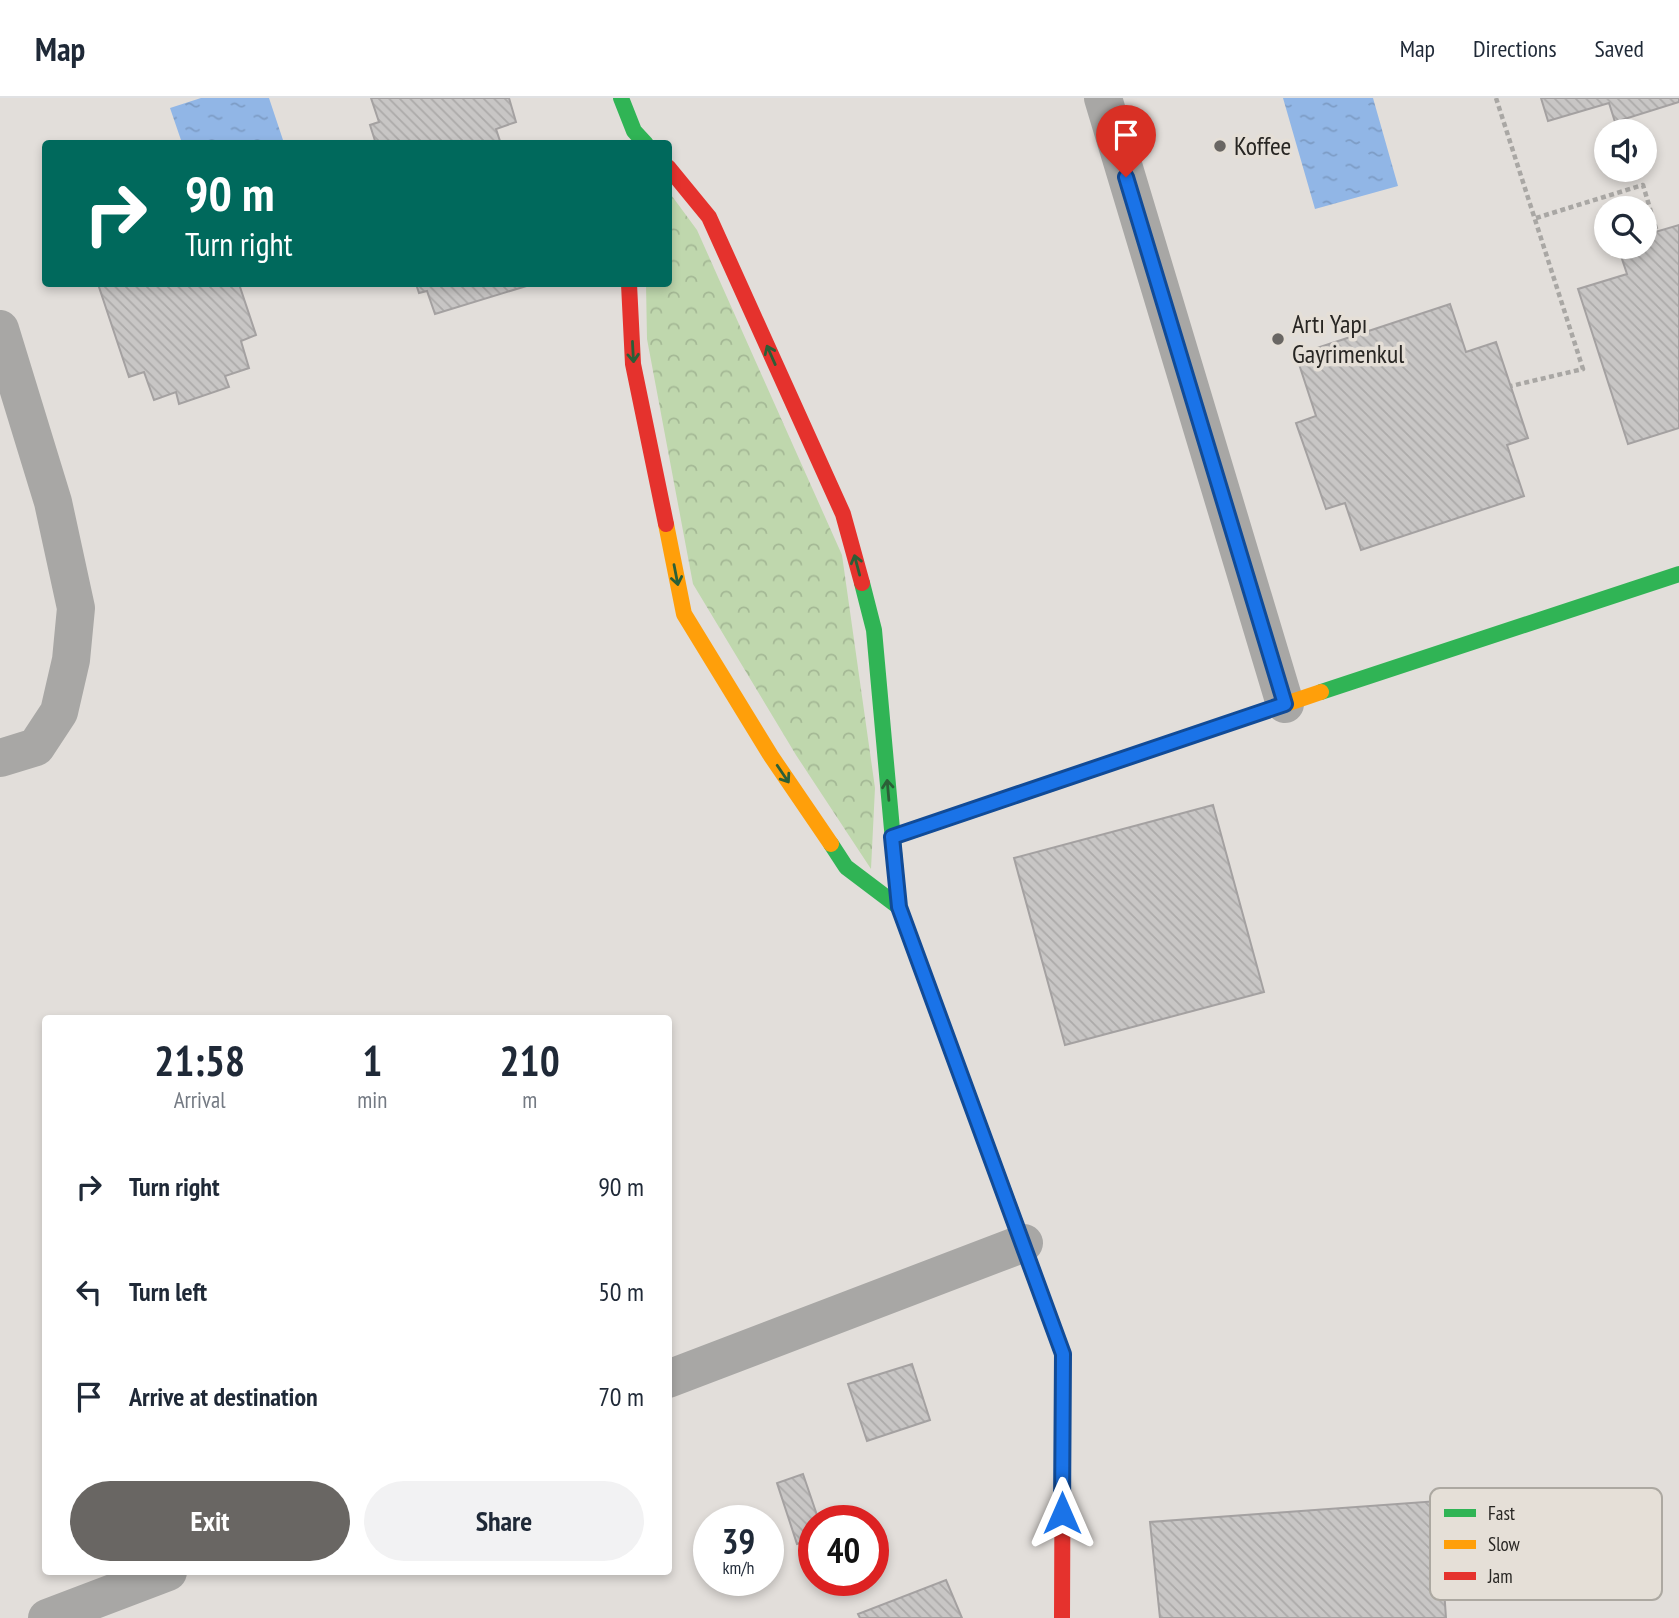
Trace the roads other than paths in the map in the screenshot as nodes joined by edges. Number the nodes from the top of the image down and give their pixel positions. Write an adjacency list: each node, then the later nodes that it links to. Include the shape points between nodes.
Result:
1 (621, 98): 3 (street)
2 (1102, 98): 8 (street)
3 (633, 137)
4 (672, 172): 10 (street, one-way to 4, via 874,630 843,514 709,217)
5 (629, 287): 11 (street, one-way to 11, via 633,364 684,614 846,867)
6 (0, 329): 9 (street, via 53,502 76,608 59,712 36,747)
7 (1679, 574): 8 (street)
8 (1285, 704): 10 (street)
9 (0, 758)
10 (892, 837): 11 (street)
11 (899, 907): 12 (street)
12 (1024, 1242): 13 (street); 16 (street, via 1063,1354)
13 (672, 1377)
14 (160, 1575): 15 (street)
15 (47, 1618)
16 (1062, 1618)

